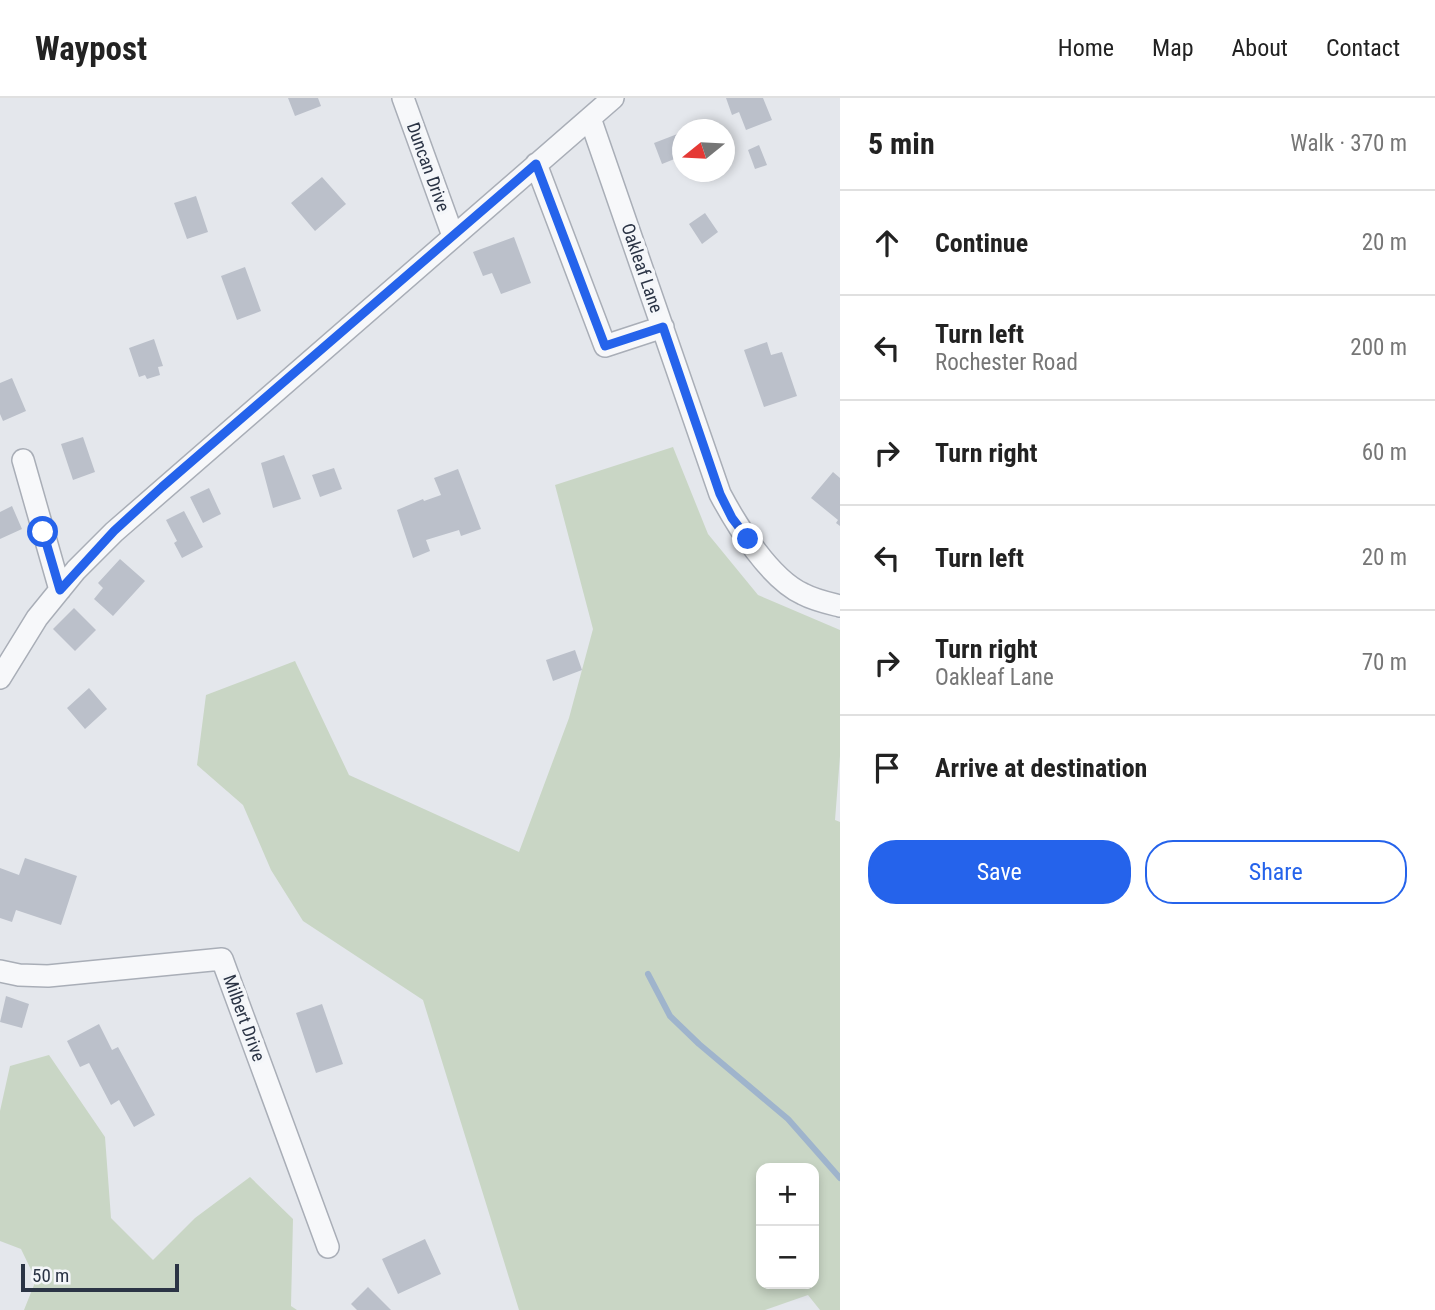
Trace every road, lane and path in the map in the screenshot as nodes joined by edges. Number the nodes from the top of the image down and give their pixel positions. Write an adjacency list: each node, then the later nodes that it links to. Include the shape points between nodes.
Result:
1 (403, 98): 5 (street, Duncan Drive)
2 (613, 98): 3 (street)
3 (590, 118): 4 (street); 6 (street, Oakleaf Lane)
4 (536, 164): 5 (street); 6 (street, via 605,346)
5 (453, 236): 8 (street, via 162,487)
6 (663, 327): 9 (street, Oakleaf Lane, via 732,518 781,579 802,594)
7 (23, 460): 8 (street)
8 (60, 590): 10 (street)
9 (840, 606)
10 (0, 678)
11 (0, 971): 12 (street, Milbert Drive, via 48,976 222,959)
12 (328, 1247)

